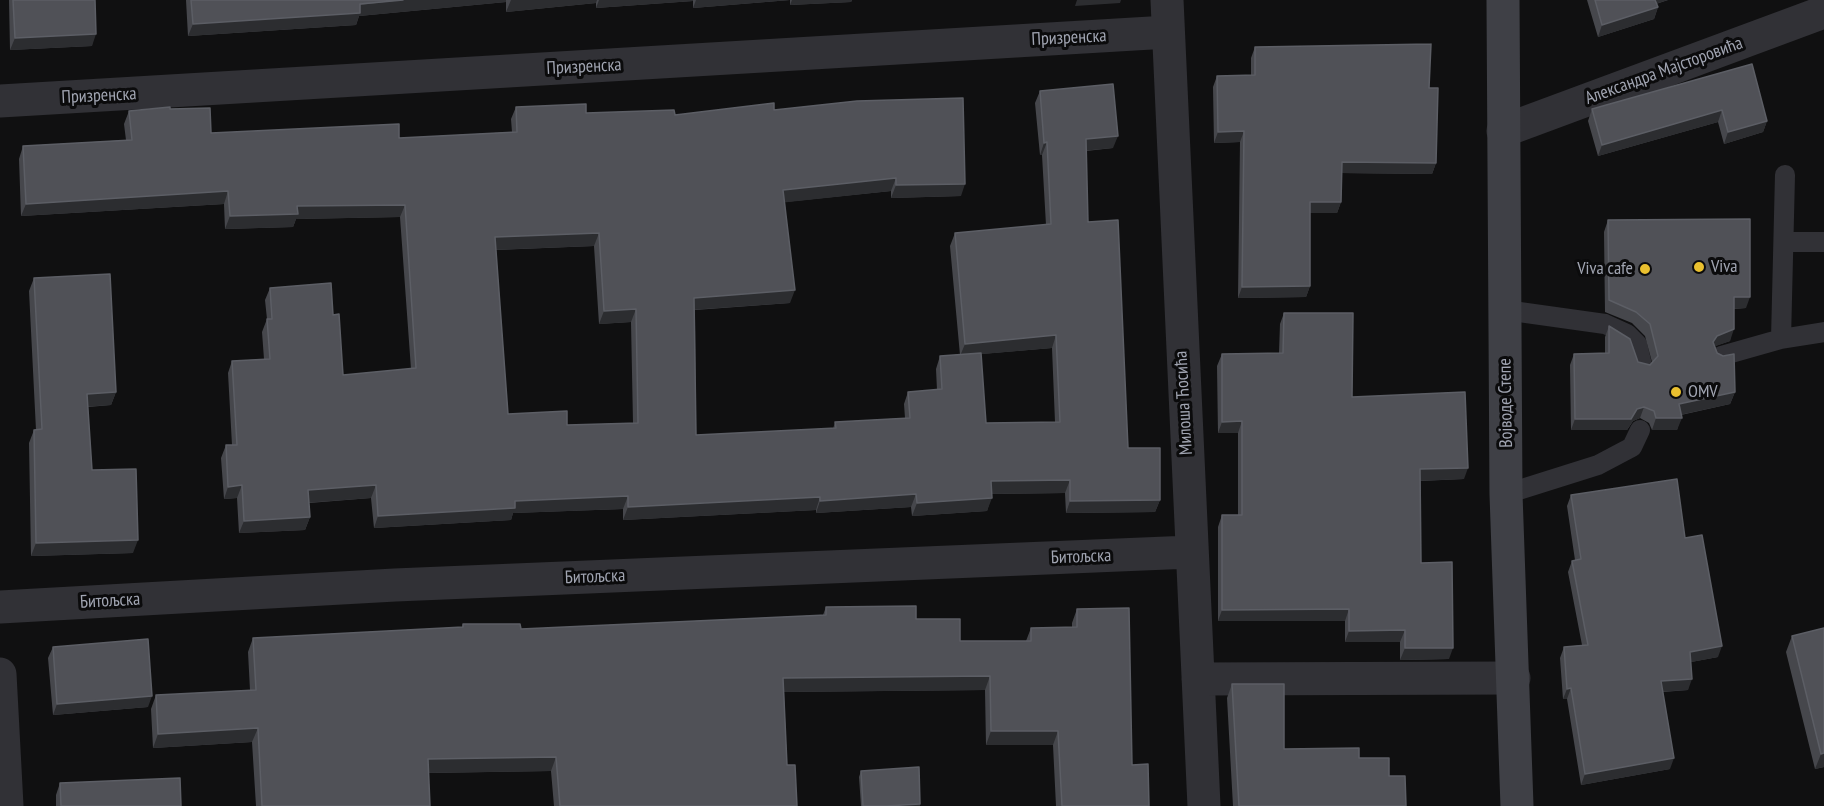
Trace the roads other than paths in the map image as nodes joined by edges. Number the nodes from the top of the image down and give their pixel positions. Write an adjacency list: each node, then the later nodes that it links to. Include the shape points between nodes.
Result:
1 (1167, 0): 4 (street, Милоша Ћосића)
2 (1503, 0): 6 (main road, Војводе Степе)
3 (1824, 12): 6 (street, Александра Мајсторовића)
4 (1168, 32): 5 (street, Призренска); 17 (street, Милоша Ћосића)
5 (0, 101)
6 (1503, 131): 10 (main road, Војводе Степе)
7 (1785, 175): 8 (lane)
8 (1784, 242): 9 (lane); 12 (lane)
9 (1824, 242)
10 (1505, 310): 14 (lane, via 1605,324 1627,334 1637,344); 16 (main road, Војводе Степе)
11 (1824, 332): 12 (lane)
12 (1781, 339): 13 (lane)
13 (1721, 356)
14 (1642, 365)
15 (1640, 430): 16 (lane, via 1632,447 1598,465)
16 (1506, 494): 20 (main road, Војводе Степе)
17 (1191, 552): 18 (street, Битољска, via 406,584); 21 (street, Милоша Ћосића)
18 (0, 607)
19 (0, 674): 22 (street)
20 (1514, 678): 21 (street); 24 (main road, Војводе Степе)
21 (1198, 679): 23 (street, Милоша Ћосића)
22 (7, 806)
23 (1204, 806)
24 (1517, 806)

